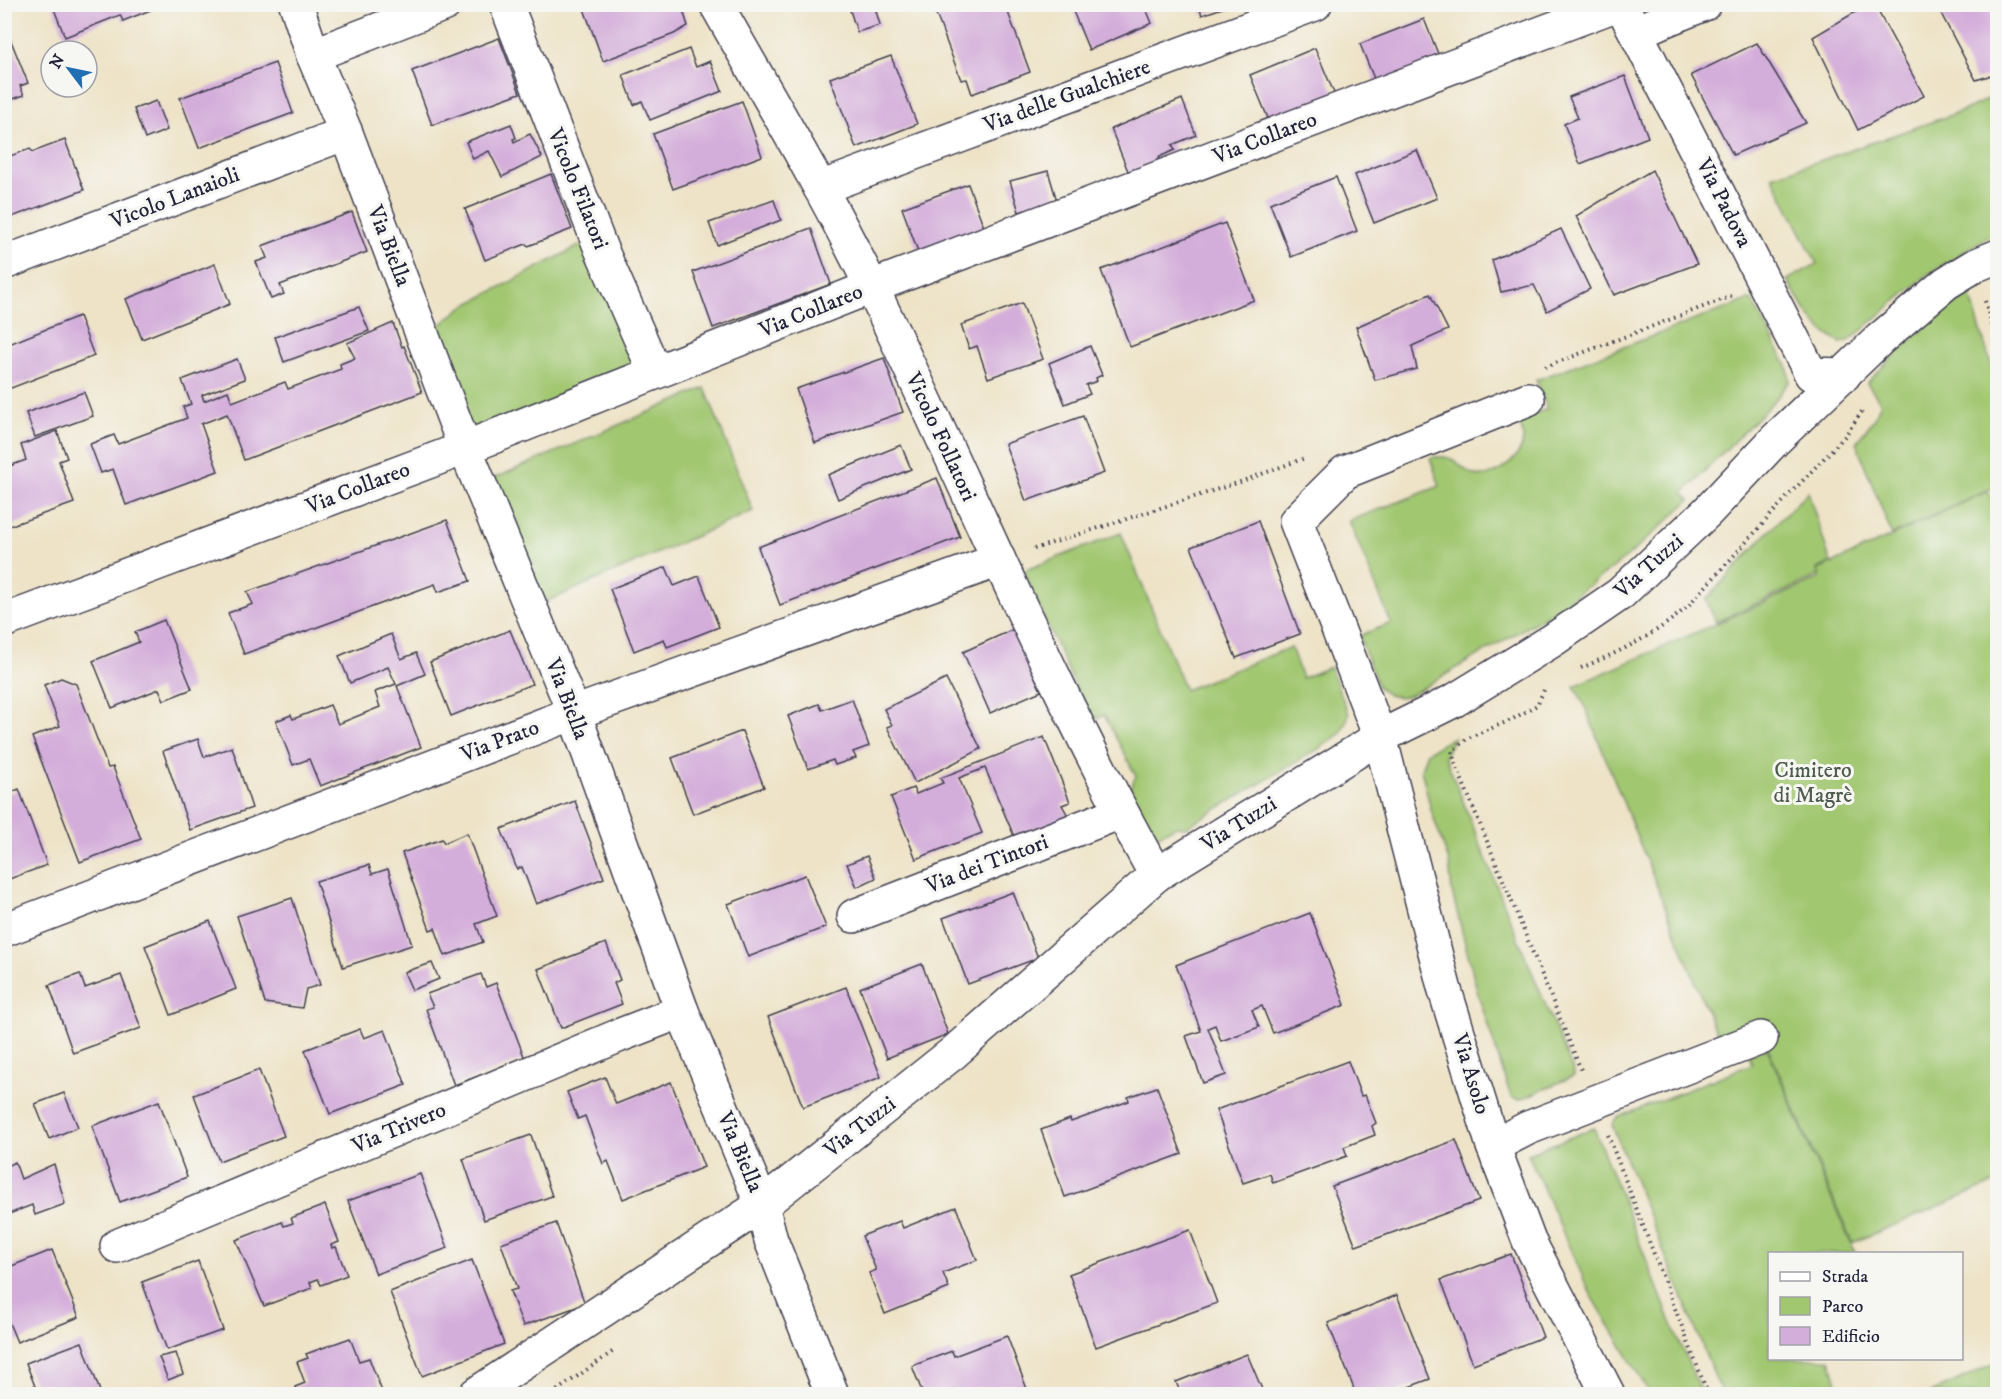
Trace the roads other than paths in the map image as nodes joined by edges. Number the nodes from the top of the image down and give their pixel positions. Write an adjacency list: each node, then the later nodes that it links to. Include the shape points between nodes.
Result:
1 (296, 4): 8 (street, Via Biella)
2 (445, 4): 8 (street)
3 (506, 4): 14 (street, Vicolo Filatori, via 601,249)
4 (716, 4): 10 (street, Vicolo Follatori)
5 (1315, 4): 10 (street, Via delle Gualchiere)
6 (1704, 4): 7 (street, Via Collareo)
7 (1625, 14): 13 (street, Via Collareo); 15 (street, Via Padova, via 1811,374)
8 (314, 55): 9 (street, Via Biella)
9 (346, 132): 12 (street, Vicolo Lanaioli); 17 (street, Via Biella)
10 (820, 188): 13 (street, Vicolo Follatori)
11 (1986, 261): 15 (street, Via Tuzzi, via 1946,283)
12 (4, 263)
13 (871, 287): 14 (street, Via Collareo); 18 (street, Vicolo Follatori)
14 (655, 372): 17 (street, Via Collareo)
15 (1844, 375): 21 (street, Via Tuzzi, via 1620,594 1455,700)
16 (1528, 399): 21 (street, Via Asolo, via 1345,472 1296,521)
17 (465, 448): 19 (street, Via Collareo); 20 (street, Via Biella)
18 (999, 560): 20 (street, Via Prato); 22 (street, Vicolo Follatori)
19 (4, 621)
20 (574, 713): 25 (street, Via Prato); 26 (street, Via Biella)
21 (1380, 737): 23 (street, Via Tuzzi); 28 (street, Via Asolo, via 1444,987)
22 (1121, 812): 23 (street, Vicolo Follatori); 24 (street, Via dei Tintori)
23 (1156, 875): 29 (street, Via Tuzzi, via 953,1053)
24 (854, 916)
25 (4, 930)
26 (682, 1011): 29 (street, Via Biella); 30 (street, Via Trivero)
27 (1761, 1038): 28 (street, via 1528,1128)
28 (1493, 1146): 33 (street, Via Asolo, via 1529,1241)
29 (762, 1204): 31 (street, Via Tuzzi); 32 (street, Via Biella, via 771,1240)
30 (117, 1246)
31 (476, 1395)
32 (832, 1395)
33 (1608, 1395)

